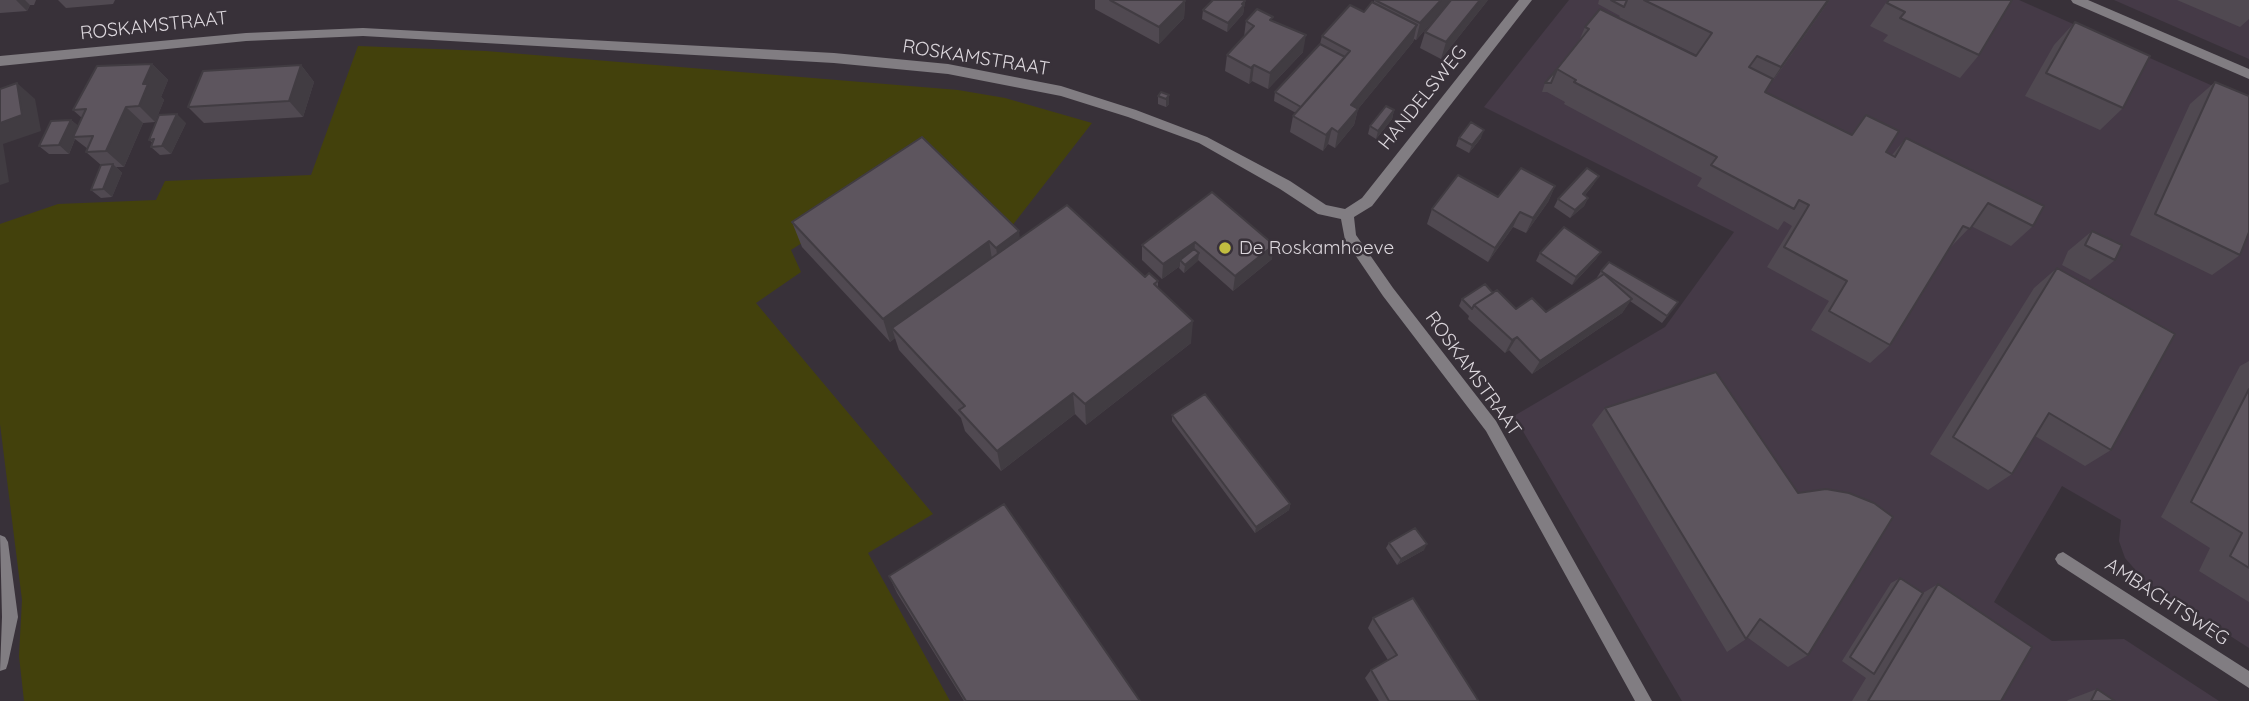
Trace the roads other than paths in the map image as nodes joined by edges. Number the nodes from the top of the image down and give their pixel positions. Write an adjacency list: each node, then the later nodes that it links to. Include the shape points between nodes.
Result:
1 (1525, 0): 5 (street, HANDELSWEG, via 1367,202)
2 (2077, 0): 4 (street)
3 (0, 61): 5 (street, ROSKAMSTRAAT, via 246,37 363,32 834,58 948,69 1061,91 1132,113 1203,140 1323,210)
4 (2249, 74)
5 (1346, 215): 10 (street, ROSKAMSTRAAT, via 1350,236 1388,292 1491,426)
6 (0, 542): 8 (street, via 10,617)
7 (2063, 559): 9 (street, AMBACHTSWEG)
8 (0, 663)
9 (2249, 680)
10 (1644, 701)

